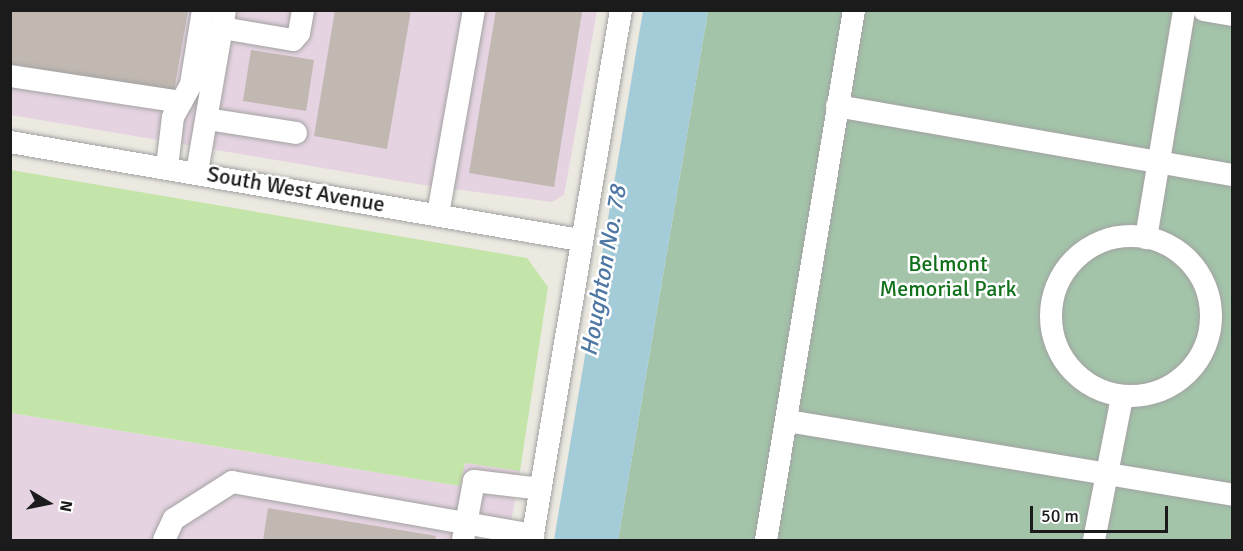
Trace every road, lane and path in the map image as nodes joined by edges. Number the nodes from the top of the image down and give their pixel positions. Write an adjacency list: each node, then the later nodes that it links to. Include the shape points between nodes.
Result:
1 (203, 10): 11 (street, via 191,84)
2 (303, 10): 9 (street, via 299,33 292,40)
3 (474, 10): 20 (street)
4 (621, 10): 22 (street)
5 (854, 10): 12 (street)
6 (1184, 10): 16 (street)
7 (1204, 10): 8 (street)
8 (1233, 15)
9 (224, 19): 13 (street)
10 (10, 76): 11 (street)
11 (181, 102): 17 (street, via 173,117)
12 (837, 106): 16 (street); 24 (street)
13 (207, 119): 14 (street); 18 (street)
14 (296, 133)
15 (10, 142): 17 (street, South West Avenue)
16 (1158, 162): 19 (street); 21 (street)
17 (167, 167): 18 (street, South West Avenue)
18 (197, 172): 20 (street, South West Avenue)
19 (1233, 175)
20 (438, 214): 22 (street, South West Avenue)
21 (1146, 238): 23 (street, via 1173,247 1190,261 1202,279 1211,321 1198,362 1183,378 1144,396); 23 (street, via 1110,239 1089,248 1072,262 1052,301 1053,334 1066,364 1082,380)
22 (580, 240): 26 (street)
23 (1122, 397): 25 (street)
24 (787, 421): 25 (street); 31 (street)
25 (1106, 474): 27 (street); 32 (street)
26 (541, 489): 28 (street, via 474,481); 29 (street)
27 (1233, 495)
28 (465, 532): 29 (street); 30 (street, via 232,482 174,519)
29 (533, 538)
30 (164, 540)
31 (766, 540)
32 (1094, 540)

